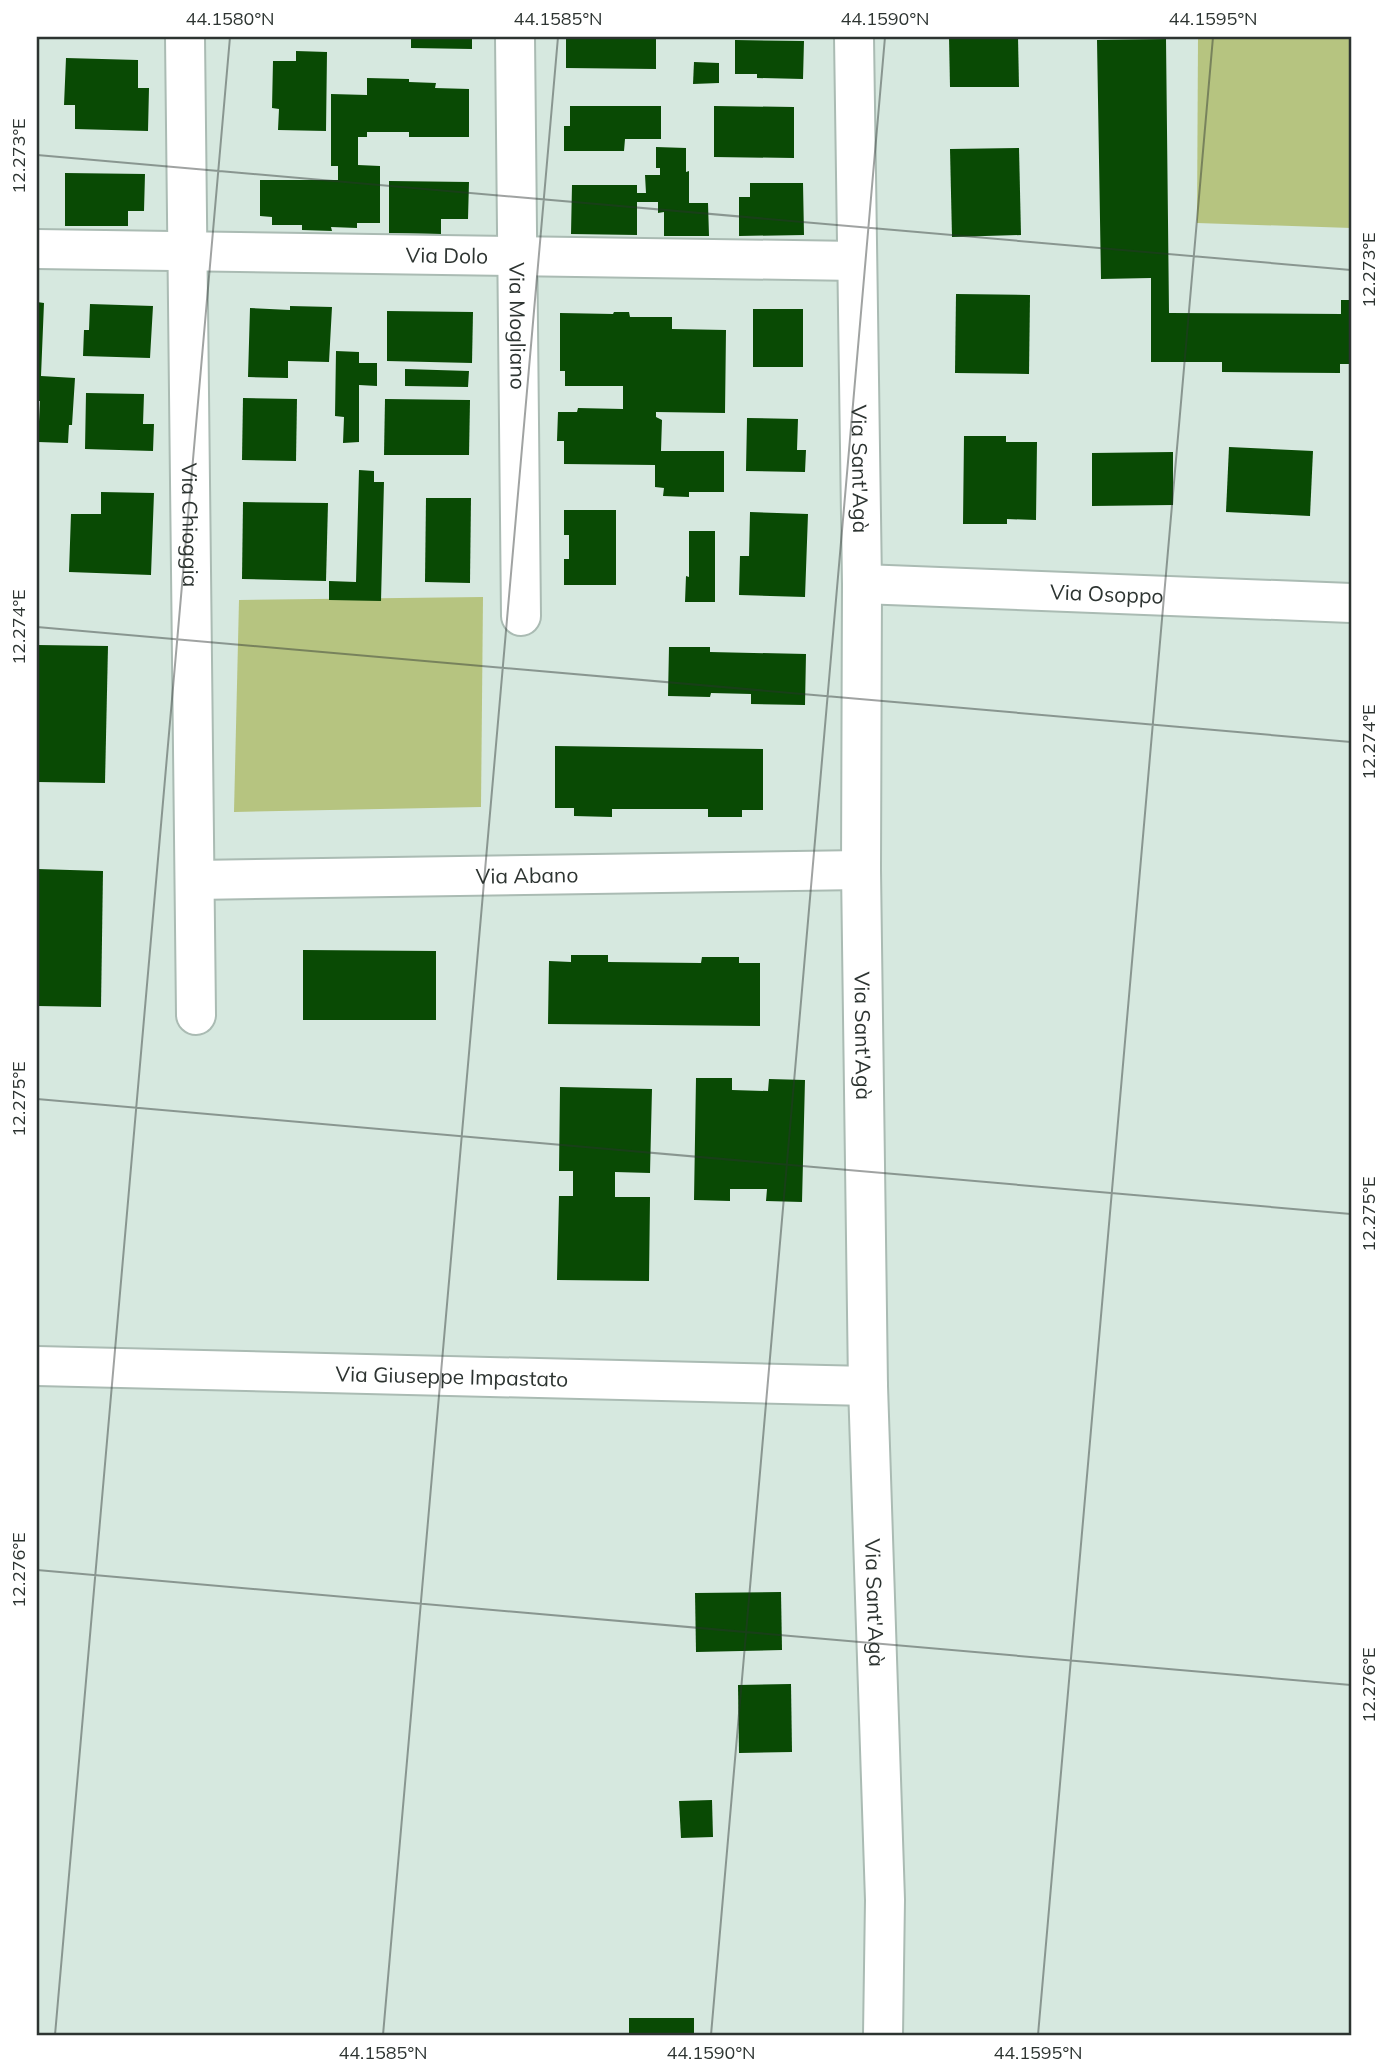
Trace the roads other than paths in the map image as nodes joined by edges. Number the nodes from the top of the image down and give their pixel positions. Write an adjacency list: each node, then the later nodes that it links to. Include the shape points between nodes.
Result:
1 (185, 37): 5 (street, Via Chioggia)
2 (515, 37): 6 (street, Via Mogliano)
3 (854, 37): 7 (street, Via Sant'Agà)
4 (37, 249): 5 (street, Via Dolo)
5 (187, 251): 6 (street, Via Dolo); 12 (street, Via Chioggia)
6 (519, 257): 7 (street, Via Dolo); 10 (street, Via Mogliano)
7 (857, 261): 8 (street, Via Sant'Agà)
8 (862, 584): 9 (street, Via Osoppo); 11 (street, Via Sant'Agà)
9 (1351, 603)
10 (521, 616)
11 (861, 870): 12 (street, Via Abano); 15 (street, Via Sant'Agà)
12 (195, 880): 13 (street, Via Chioggia)
13 (196, 1015)
14 (37, 1366): 15 (street, Via Giuseppe Impastato)
15 (868, 1387): 16 (street, Via Sant'Agà, via 885,1900)
16 (883, 2035)

